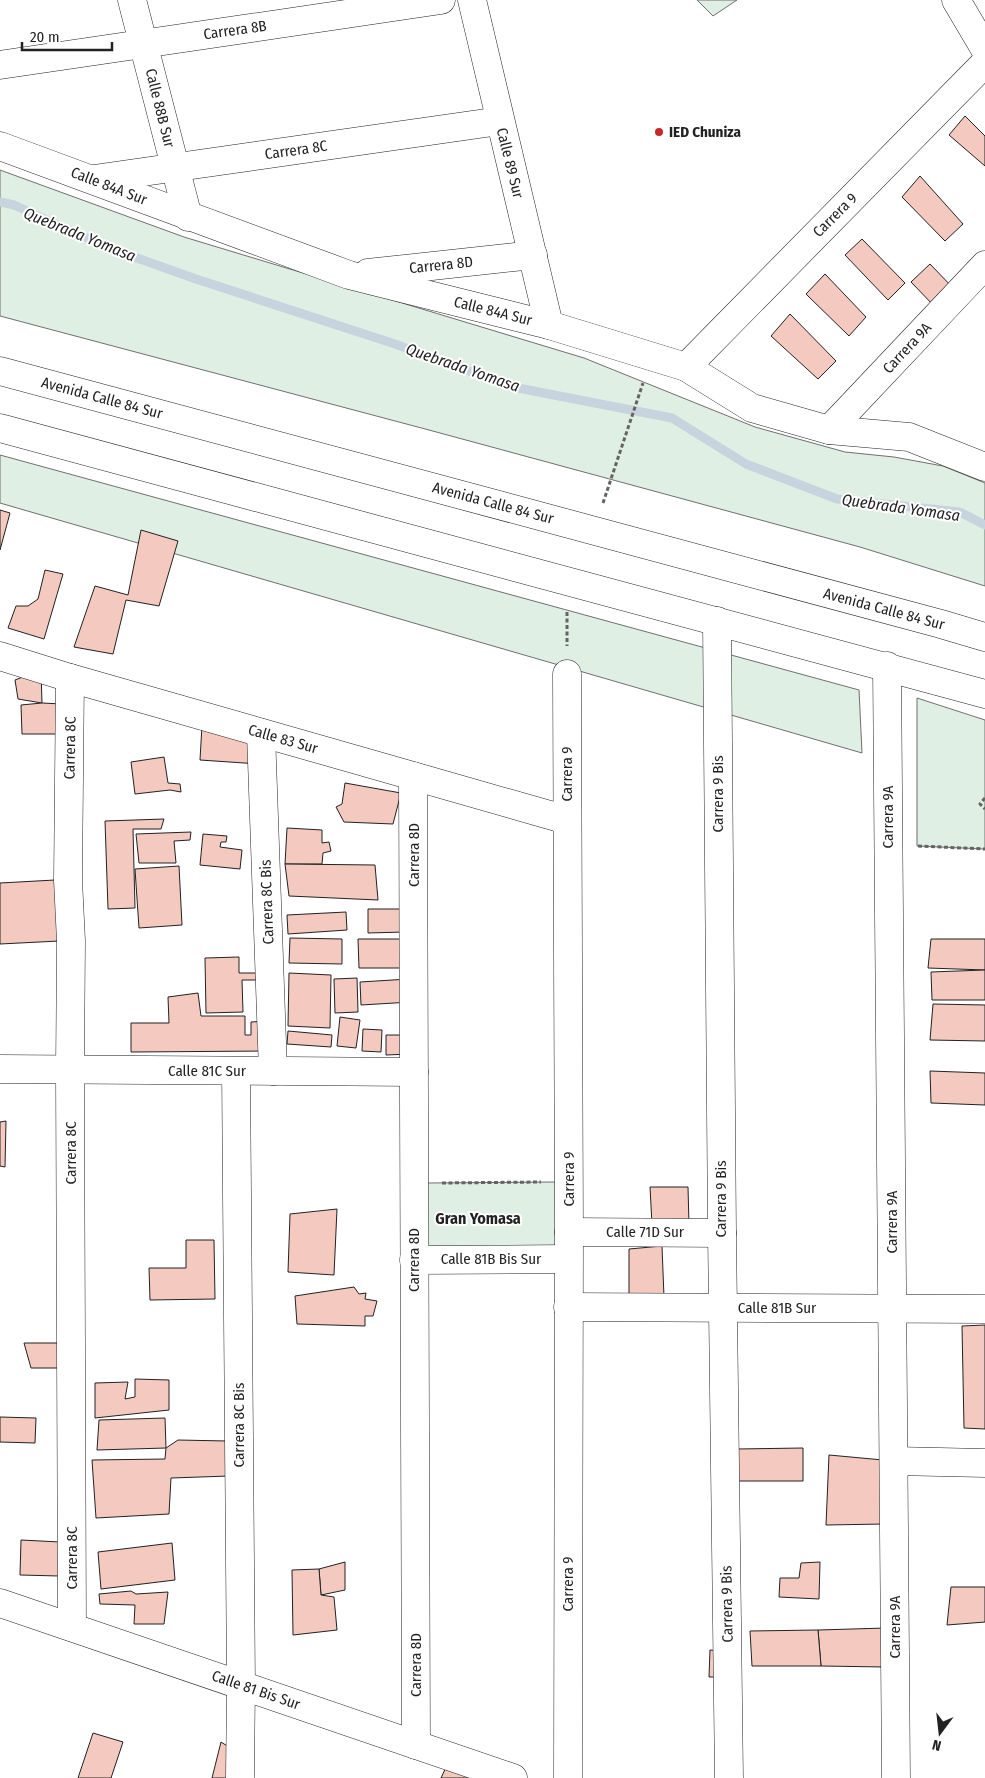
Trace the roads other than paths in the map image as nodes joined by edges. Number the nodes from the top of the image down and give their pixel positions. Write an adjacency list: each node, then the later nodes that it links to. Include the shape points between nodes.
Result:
1 (132, 0): 5 (main road, Calle 88B Sur)
2 (441, 0): 5 (main road, Carrera 8B)
3 (472, 0): 9 (main road, Calle 89 Sur)
4 (956, 0): 6 (main road)
5 (144, 44): 8 (main road, Carrera 8B); 11 (main road, Calle 88B Sur)
6 (985, 49)
7 (985, 63): 18 (main road, Carrera 9)
8 (0, 65)
9 (500, 121): 11 (main road, Carrera 8C); 14 (main road, Calle 89 Sur)
10 (0, 146): 12 (main road, Calle 84A Sur)
11 (176, 167): 12 (main road, Carrera 8C); 13 (main road, Calle 88B Sur)
12 (91, 179): 13 (main road, Calle 84A Sur)
13 (188, 217): 16 (main road, Calle 84A Sur)
14 (532, 255): 16 (main road, Carrera 8D); 17 (main road, Calle 89 Sur)
15 (985, 265): 21 (main road, Carrera 9A)
16 (349, 275): 17 (main road, Calle 84A Sur)
17 (549, 325): 18 (main road, Calle 84A Sur)
18 (686, 367): 21 (main road, Calle 84A Sur, via 752,408)
19 (0, 371): 24 (main road, Avenida Calle 84 Sur)
20 (0, 428): 23 (main road)
21 (829, 430): 22 (main road, Calle 84A Sur, via 909,437)
22 (983, 463)
23 (717, 621): 26 (main road); 39 (main road, Carrera 9 Bis)
24 (985, 638)
25 (0, 656): 28 (main road, Calle 83 Sur)
26 (887, 666): 29 (main road); 44 (main road, Carrera 9A)
27 (567, 674): 32 (main road, Carrera 9)
28 (70, 678): 30 (main road, Calle 83 Sur); 34 (main road, Carrera 8C)
29 (985, 694)
30 (261, 733): 31 (main road, Calle 83 Sur); 36 (main road, Carrera 8C Bis)
31 (413, 776): 32 (main road, Calle 83 Sur); 37 (main road, Carrera 8D)
32 (567, 820): 38 (main road, Carrera 9)
33 (0, 1070): 34 (main road, Calle 81C Sur)
34 (70, 1070): 35 (main road, Calle 81C Sur); 49 (main road, Carrera 8C)
35 (236, 1071): 36 (main road, Calle 81C Sur); 50 (main road, Carrera 8C Bis)
36 (273, 1071): 37 (main road, Calle 81C Sur)
37 (414, 1072): 41 (main road, Carrera 8D)
38 (569, 1232): 39 (main road, Calle 71D Sur); 40 (main road, Carrera 9)
39 (722, 1232): 43 (main road, Carrera 9 Bis)
40 (568, 1259): 41 (main road, Calle 81B Bis Sur); 42 (main road, Carrera 9)
41 (414, 1260): 51 (main road, Carrera 8D)
42 (568, 1307): 43 (main road, Calle 81B Sur); 54 (main road, Carrera 9)
43 (722, 1307): 44 (main road, Calle 81B Sur); 55 (main road, Carrera 9 Bis)
44 (892, 1308): 45 (main road, Calle 81B Sur); 46 (main road, Carrera 9A)
45 (985, 1309)
46 (894, 1461): 47 (main road); 56 (main road, Carrera 9A)
47 (985, 1463)
48 (0, 1603): 49 (main road, Calle 81 Bis Sur)
49 (72, 1627): 50 (main road, Calle 81 Bis Sur)
50 (241, 1685): 51 (main road, Calle 81 Bis Sur); 52 (main road, Carrera 8C Bis)
51 (416, 1745): 53 (main road, Calle 81 Bis Sur)
52 (240, 1778)
53 (513, 1778)
54 (568, 1778)
55 (729, 1778)
56 (896, 1778)

